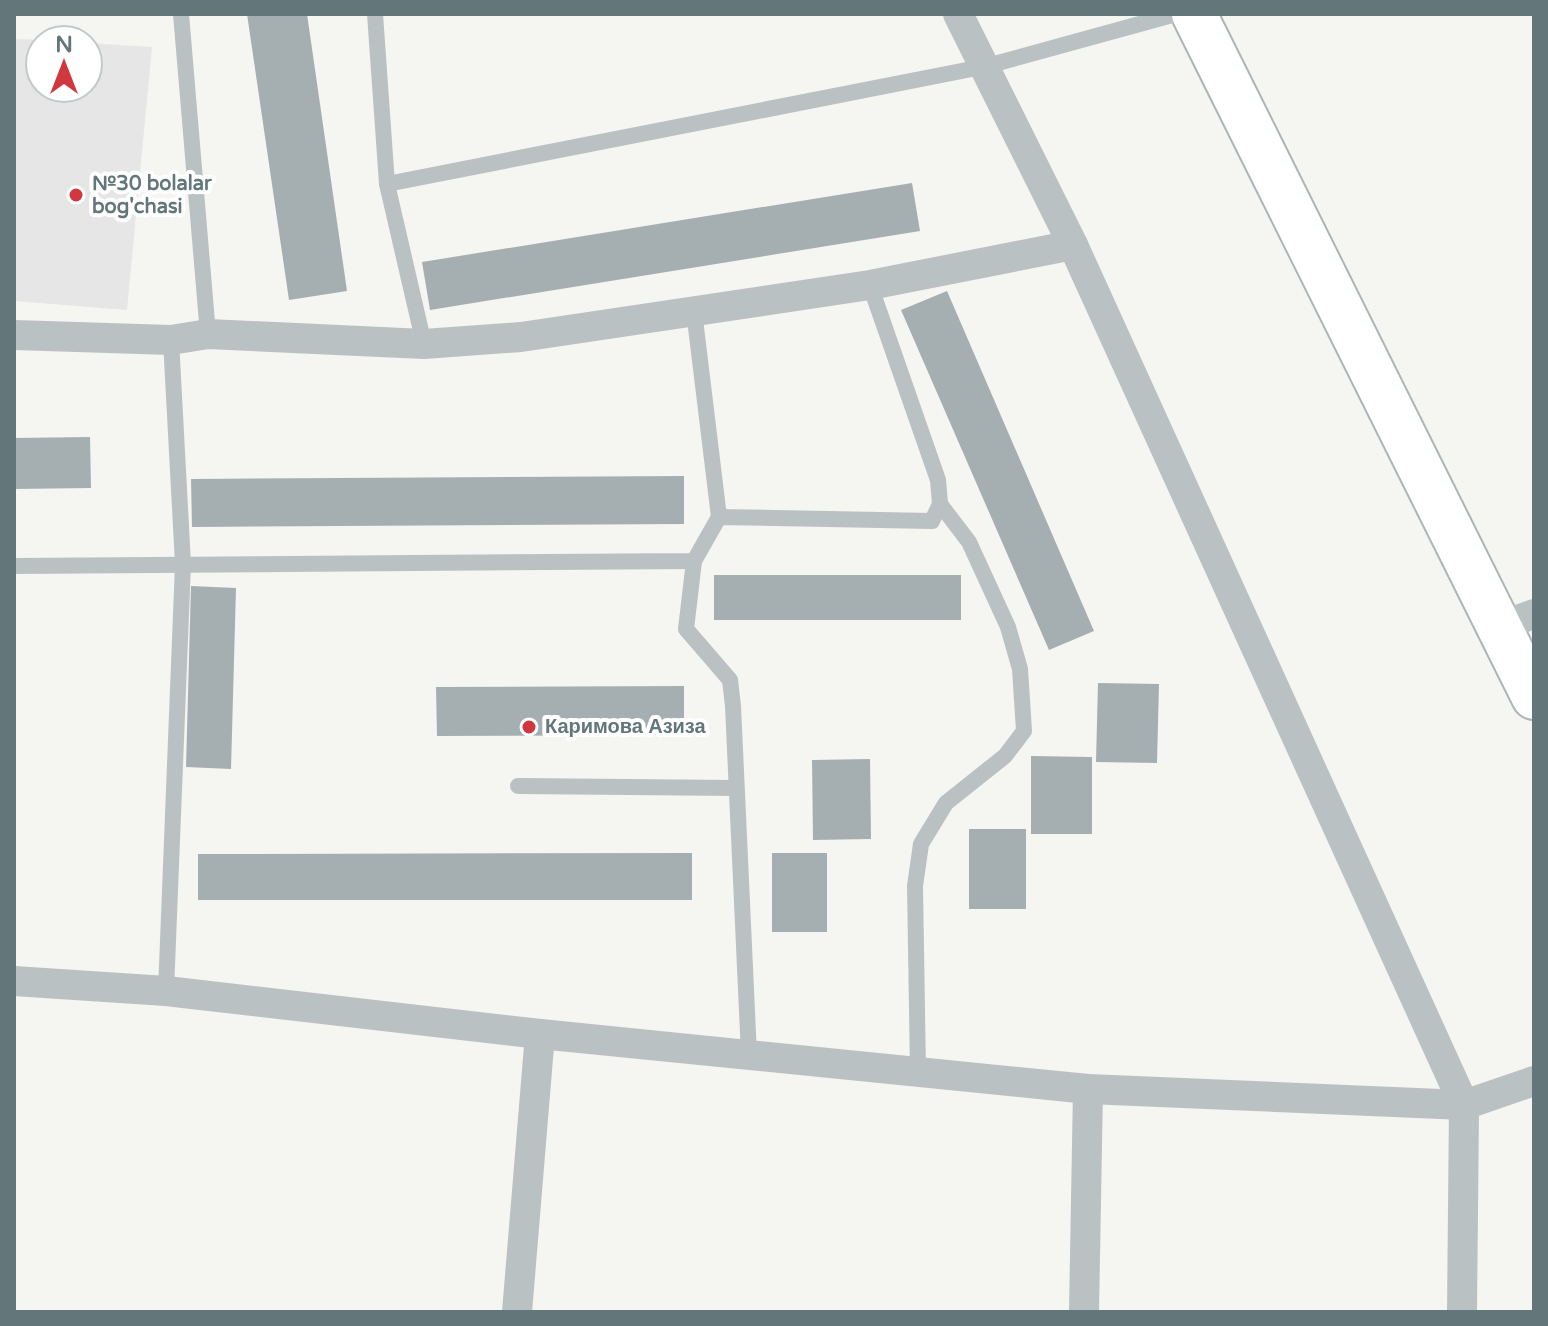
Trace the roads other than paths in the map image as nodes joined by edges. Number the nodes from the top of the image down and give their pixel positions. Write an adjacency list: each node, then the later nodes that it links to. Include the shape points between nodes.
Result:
1 (181, 14): 11 (lane)
2 (378, 14): 7 (lane)
3 (958, 14): 6 (street)
4 (1176, 14): 6 (lane)
5 (1194, 14): 20 (main road)
6 (987, 66): 7 (lane); 8 (street)
7 (387, 184): 14 (lane)
8 (1073, 245): 9 (street); 31 (street)
9 (870, 285): 10 (street); 15 (lane, via 938,480)
10 (694, 311): 14 (street, via 521,337); 16 (lane)
11 (208, 334): 13 (street); 14 (street)
12 (14, 335): 13 (street)
13 (171, 340): 18 (lane)
14 (424, 344)
15 (940, 504): 16 (lane, via 932,521); 28 (lane, via 969,542 1008,627 1020,669 1024,731 1005,756 946,803 921,844 915,886)
16 (719, 517): 17 (lane)
17 (694, 561): 18 (lane); 23 (lane, via 686,629 730,680)
18 (183, 564): 19 (lane); 25 (lane)
19 (14, 566)
20 (1516, 621): 21 (main road)
21 (1534, 697)
22 (518, 786): 23 (lane)
23 (735, 788): 27 (lane)
24 (14, 981): 25 (street)
25 (166, 991): 26 (street)
26 (540, 1034): 27 (street); 32 (street)
27 (749, 1055): 28 (street)
28 (918, 1072): 30 (street)
29 (1534, 1081): 31 (street)
30 (1088, 1089): 31 (street); 33 (street)
31 (1464, 1105): 34 (street)
32 (517, 1312)
33 (1084, 1312)
34 (1462, 1312)

